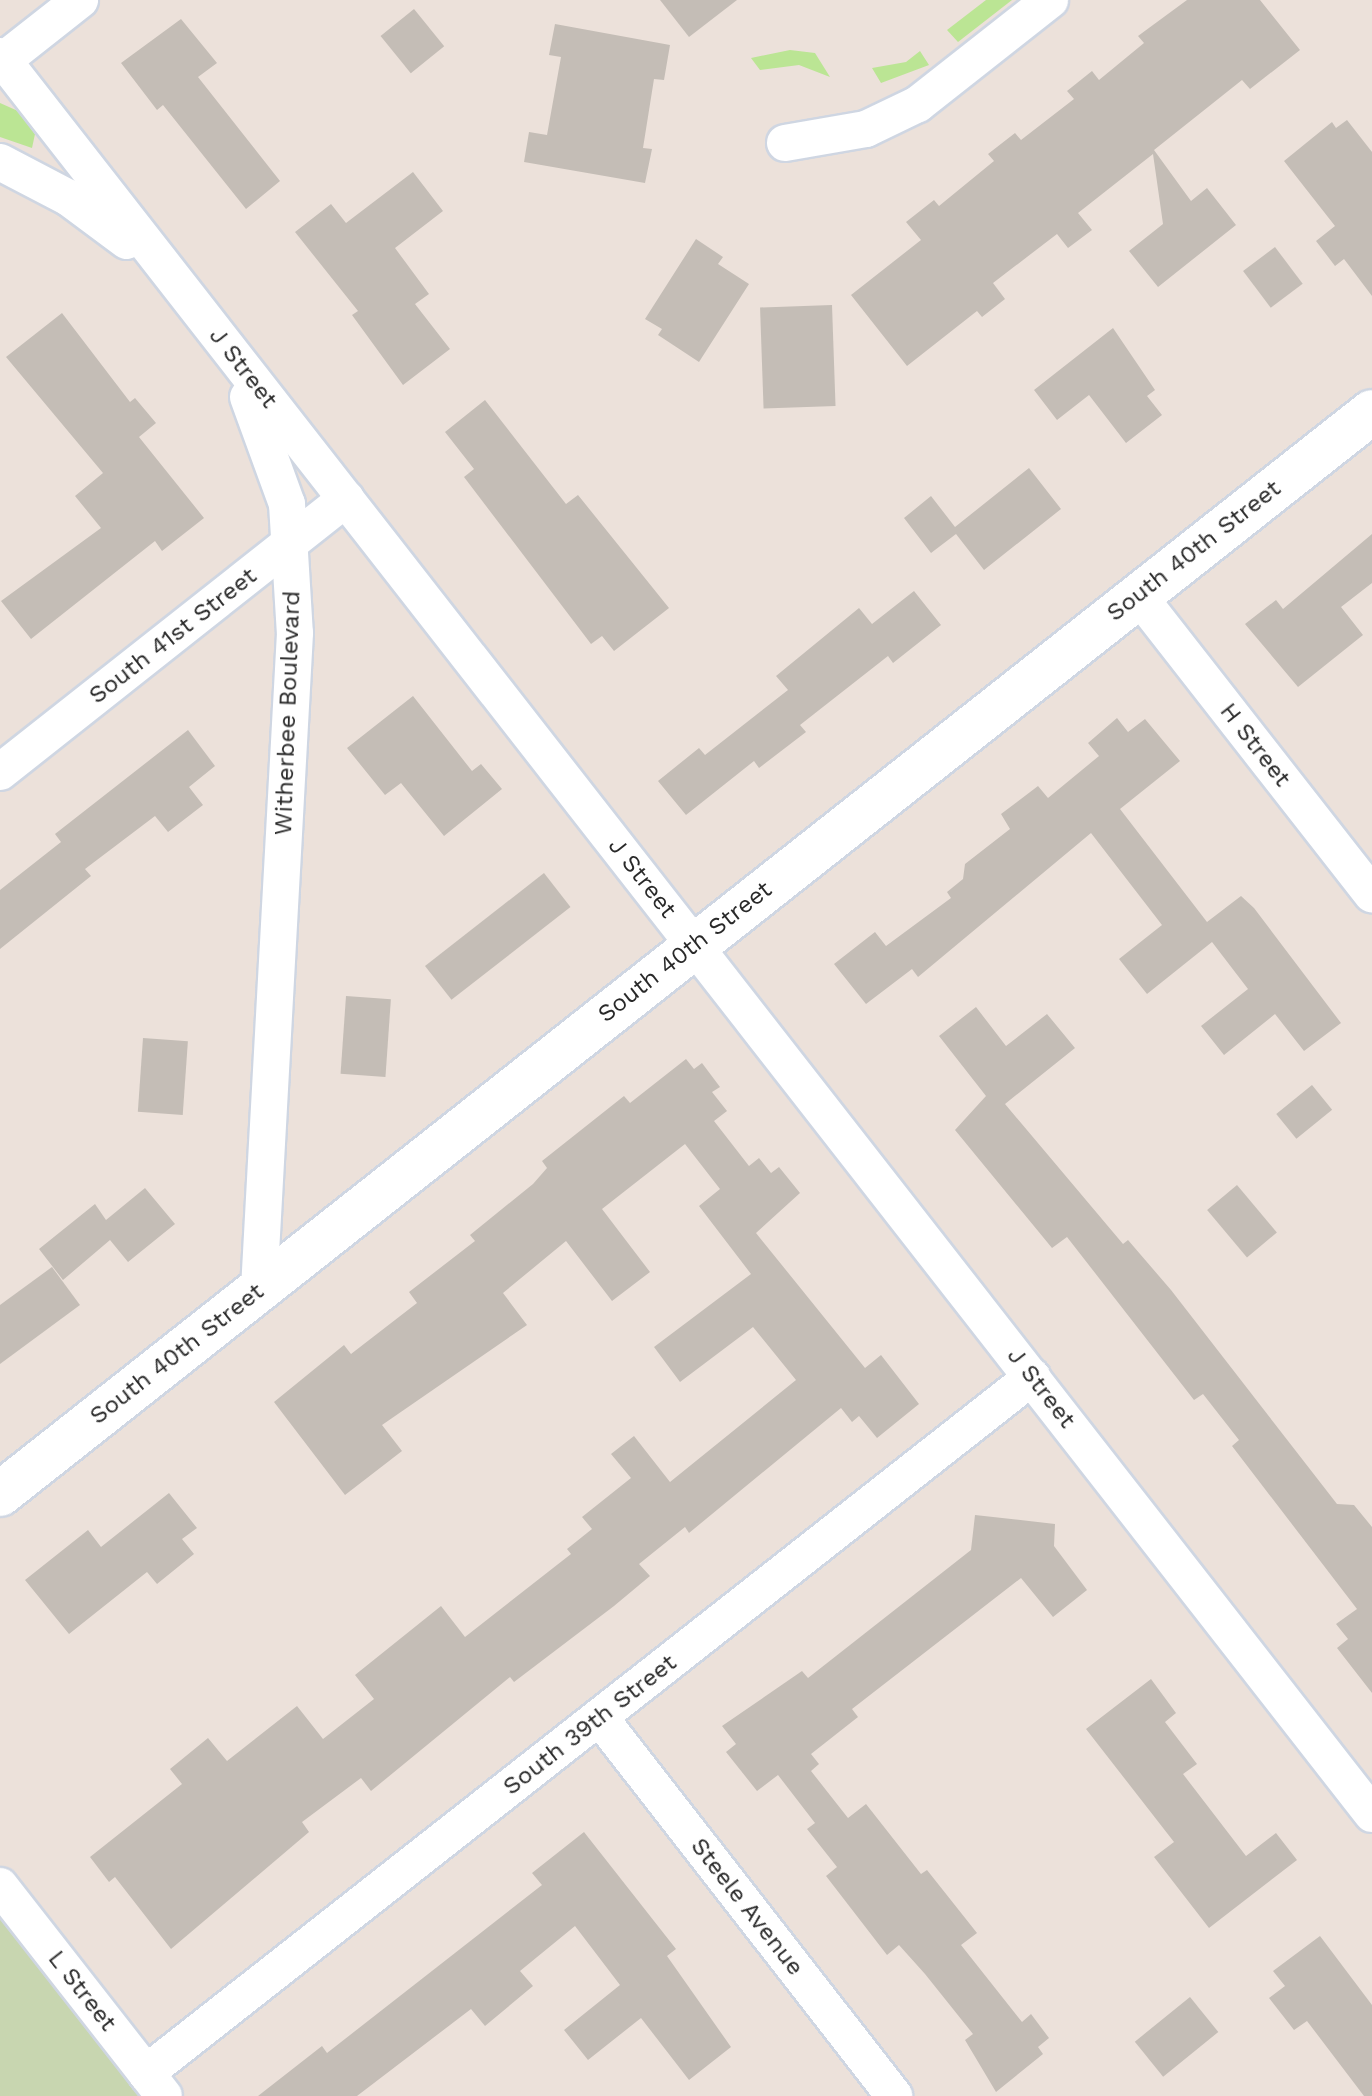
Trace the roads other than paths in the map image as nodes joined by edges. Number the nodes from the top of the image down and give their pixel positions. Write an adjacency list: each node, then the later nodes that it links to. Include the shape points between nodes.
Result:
1 (80, 0): 3 (street)
2 (1050, 0): 4 (street, via 918,104 866,129)
3 (1, 60): 6 (street, J Street)
4 (785, 143)
5 (0, 162): 6 (street, Witherbee Boulevard, via 69,198)
6 (177, 284): 8 (street, J Street); 9 (street, Witherbee Boulevard, via 257,413 278,469)
7 (1372, 412): 10 (main road, South 40th Street)
8 (346, 499): 9 (street, South 41st Street); 13 (street, J Street)
9 (291, 543): 11 (street, South 41st Street); 14 (street, Witherbee Boulevard, via 295,633)
10 (1138, 595): 12 (street, H Street); 13 (main road, South 40th Street)
11 (0, 772)
12 (1372, 895)
13 (693, 946): 14 (main road, South 40th Street); 15 (street, J Street)
14 (259, 1289): 16 (main road, South 40th Street)
15 (1032, 1377): 17 (street, South 39th Street); 18 (street, J Street)
16 (0, 1494)
17 (600, 1718): 20 (street, South 39th Street); 21 (street, Steele Avenue)
18 (1372, 1814)
19 (0, 1886): 20 (street, L Street)
20 (155, 2084)
21 (894, 2096)

